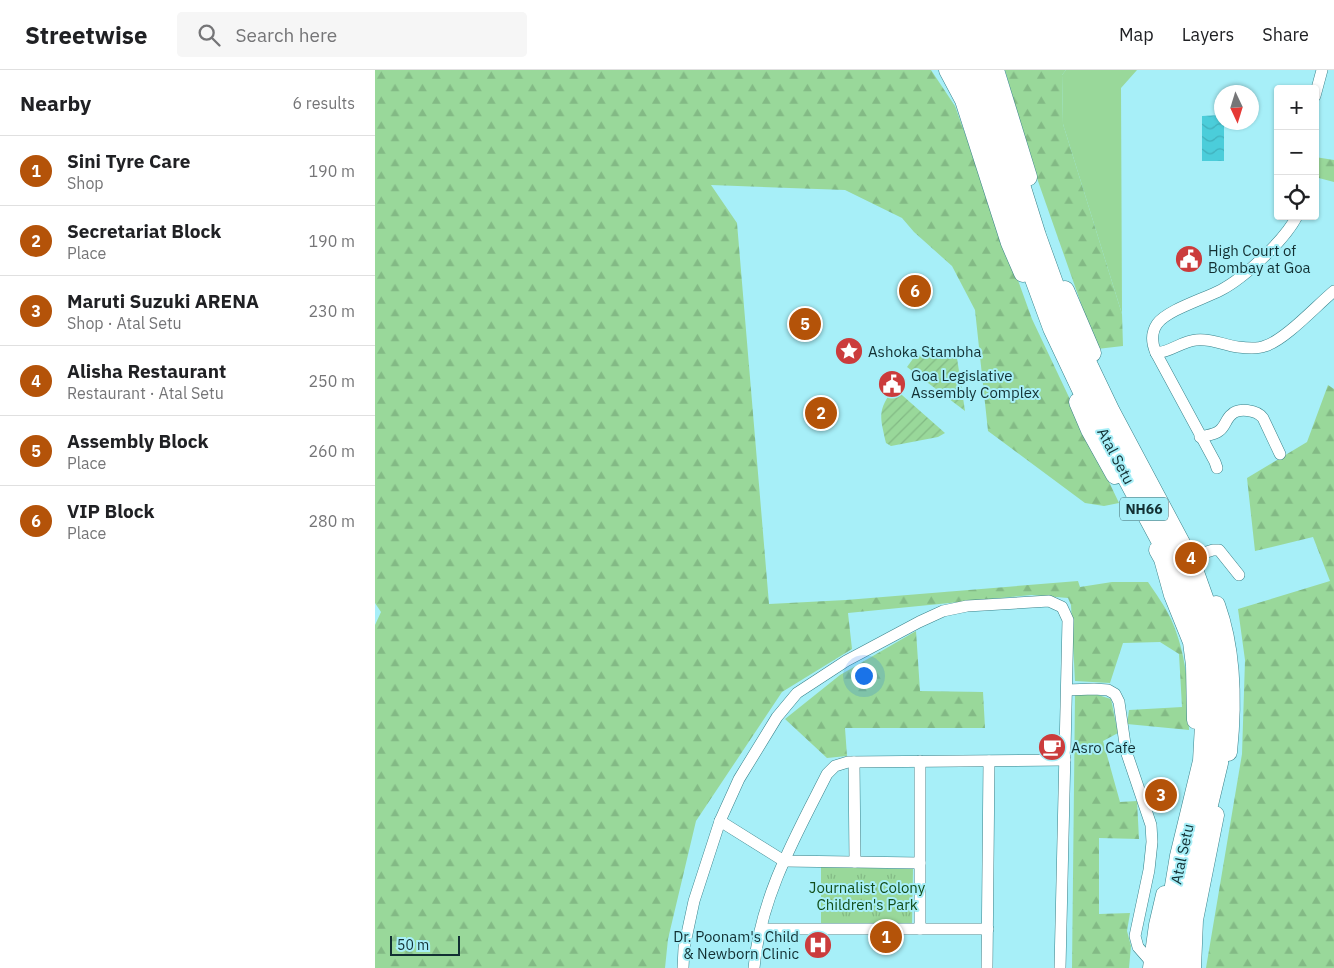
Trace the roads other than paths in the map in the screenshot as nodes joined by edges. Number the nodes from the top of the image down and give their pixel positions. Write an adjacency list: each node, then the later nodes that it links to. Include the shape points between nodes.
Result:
1 (948, 70): 27 (main road, via 964,100 1010,243 1090,430 1163,559 1191,642 1197,704 1196,744 1191,786 1158,925)
2 (968, 70): 27 (highway, Atal Setu / NH66, via 1021,241 1053,328 1096,419 1177,570 1197,627 1207,688 1203,761)
3 (984, 70): 32 (highway, Atal Setu / NH66, via 1036,236 1067,322 1110,412 1191,564 1212,623 1223,687 1218,763 1195,859 1185,917)
4 (995, 70): 13 (main road, via 1068,299 1112,399)
5 (1322, 70): 6 (street)
6 (1318, 85)
7 (1295, 220): 9 (street, via 1291,228 1234,282 1165,316 1153,337)
8 (1334, 291): 9 (street, via 1278,341 1263,347 1238,347 1211,340 1194,340)
9 (1156, 353): 10 (street)
10 (1201, 437): 11 (street, via 1221,430 1235,412 1253,411 1263,418); 12 (street)
11 (1280, 454)
12 (1217, 468)
13 (1194, 556): 14 (street, via 1219,550); 33 (main road, via 1225,632 1231,719 1227,756 1194,920)
14 (1239, 575)
15 (1067, 690): 16 (street); 20 (street, via 1068,620 1062,607 1049,601 967,606 943,611 846,661 797,693 777,717 739,780); 27 (street, via 1108,690 1119,702 1126,751 1151,825 1149,870 1135,936 1138,947)
16 (1065, 760): 18 (street); 31 (street)
17 (920, 761): 18 (street); 19 (street); 23 (street)
18 (989, 761): 26 (street)
19 (854, 762): 21 (street, via 835,766 827,774); 22 (street)
20 (721, 821): 21 (street); 28 (street, via 694,901)
21 (783, 861): 22 (street); 24 (street)
22 (855, 862): 23 (street)
23 (920, 863): 25 (street)
24 (761, 929): 25 (street); 29 (street)
25 (919, 929): 26 (street)
26 (988, 929): 30 (street)
27 (1158, 966)
28 (683, 968)
29 (754, 968)
30 (987, 968)
31 (1060, 968)
32 (1182, 968)
33 (1192, 968)

